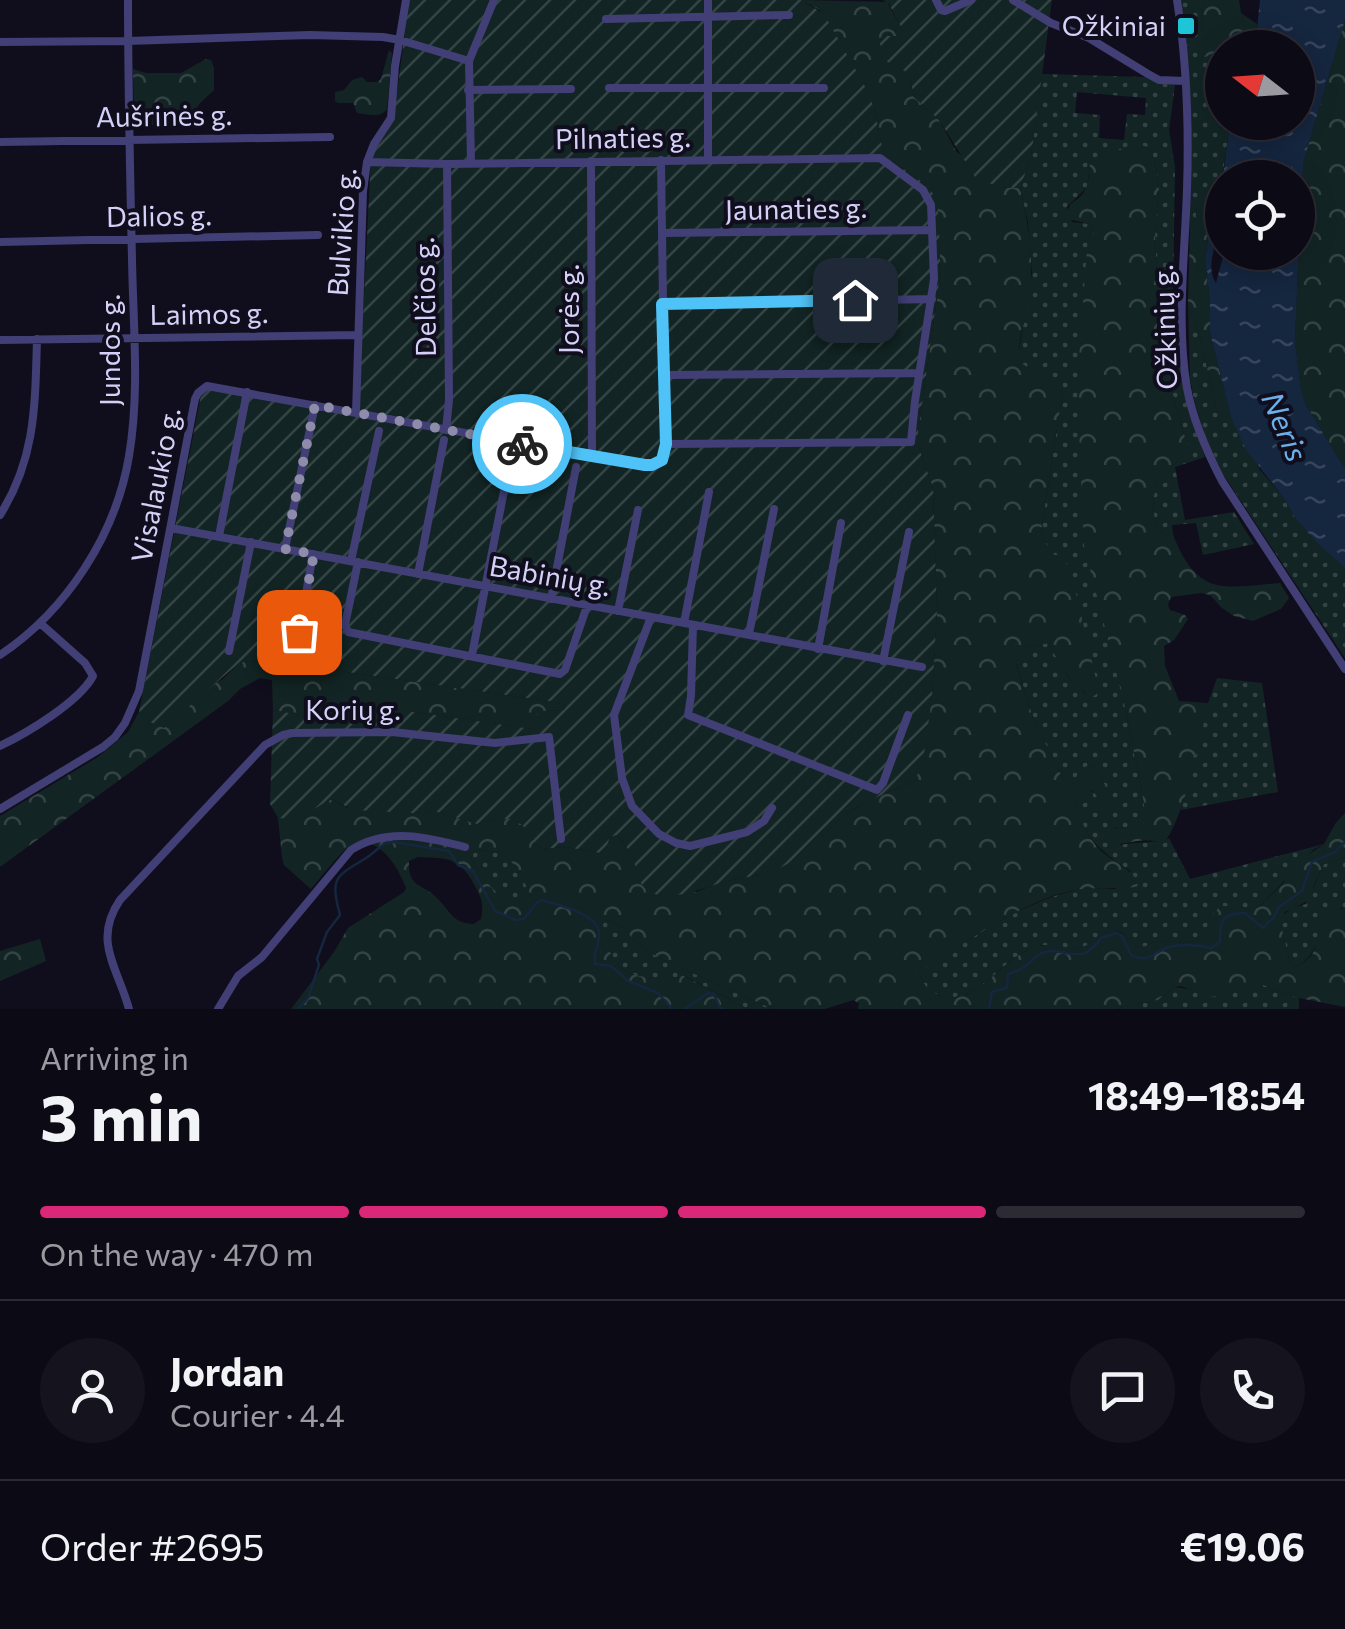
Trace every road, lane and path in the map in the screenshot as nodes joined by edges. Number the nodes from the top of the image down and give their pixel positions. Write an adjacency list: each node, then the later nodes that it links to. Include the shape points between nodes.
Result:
1 (128, 0): 14 (street, Jundos g.)
2 (406, 0): 12 (street, Bulvikio g.)
3 (494, 0): 15 (street)
4 (708, 0): 10 (street)
5 (936, 0): 6 (street, via 945,11)
6 (971, 0)
7 (1013, 0): 16 (street, via 1159,80)
8 (1177, 0): 16 (street, Ožkinių g.)
9 (789, 15): 10 (street)
10 (708, 18): 11 (street); 18 (street)
11 (606, 19)
12 (400, 40): 14 (street, via 310,35); 15 (street); 27 (street, Bulvikio g., via 391,118)
13 (0, 42): 14 (street)
14 (128, 42): 23 (street, Jundos g.)
15 (469, 61): 21 (street)
16 (1185, 82): 81 (street, Ožkinių g., via 1183,292 1191,404 1222,481)
17 (609, 88): 18 (street)
18 (708, 88): 19 (street); 26 (street)
19 (824, 88)
20 (572, 89): 21 (street)
21 (468, 90): 28 (street)
22 (330, 137): 23 (street, Aušrinės g.)
23 (130, 140): 24 (street, Aušrinės g.); 34 (street, Jundos g.)
24 (0, 142)
25 (662, 160): 26 (street, Pilnaties g.); 29 (street, Pilnaties g.); 32 (street)
26 (708, 160): 31 (street, Pilnaties g., via 880,158 923,190)
27 (367, 162): 30 (street, Pilnaties g.); 38 (street, Bulvikio g.)
28 (471, 162): 29 (street, Pilnaties g.); 30 (street, Pilnaties g.)
29 (591, 162): 51 (street, Jorės g.)
30 (447, 164): 48 (street, Delčios g.)
31 (931, 230): 32 (street, Jaunaties g.); 36 (street)
32 (662, 233): 37 (street)
33 (318, 235): 34 (street, Dalios g.)
34 (132, 239): 35 (street, Dalios g.); 39 (street, Jundos g.)
35 (0, 242)
36 (932, 299): 37 (street); 43 (street)
37 (662, 304): 42 (street)
38 (358, 335): 39 (street, Laimos g.); 46 (street, Bulvikio g.)
39 (134, 338): 40 (street, Laimos g.); 71 (street, Jundos g., via 131,442 119,496 85,568)
40 (38, 339): 41 (street, Laimos g.); 56 (street, via 33,434)
41 (0, 340)
42 (663, 374): 43 (street); 49 (street)
43 (919, 374): 49 (street, via 912,442)
44 (247, 392): 45 (street, Visalaukio g.); 58 (street, Visalaukio g., via 212,385 198,394); 60 (street)
45 (315, 405): 46 (street, Visalaukio g.); 62 (street)
46 (356, 413): 48 (street, Visalaukio g.)
47 (379, 431): 64 (street)
48 (445, 435): 51 (street, Visalaukio g.); 65 (street, Delčios g.)
49 (666, 444): 51 (street, Visalaukio g., via 662,460 652,465)
50 (511, 455): 66 (street)
51 (592, 456)
52 (576, 467): 67 (street)
53 (709, 492): 72 (street)
54 (774, 509): 73 (street)
55 (638, 510): 69 (street)
56 (0, 516)
57 (842, 523): 74 (street)
58 (171, 528): 60 (street, Babinių g.); 85 (street, Visalaukio g., via 139,692 125,723 103,746)
59 (909, 532): 79 (street)
60 (219, 536): 61 (street, Babinių g.)
61 (251, 542): 62 (street, Babinių g.); 75 (street)
62 (285, 549): 63 (street, Babinių g.)
63 (314, 554): 64 (street, Babinių g.); 78 (street)
64 (355, 562): 65 (street, Babinių g.); 77 (street, via 348,632)
65 (418, 574): 66 (street, Babinių g.)
66 (485, 587): 67 (street, Babinių g.); 77 (street)
67 (551, 599): 68 (street, Babinių g.)
68 (587, 606): 69 (street, Babinių g.); 77 (street, via 563,673)
69 (618, 611): 70 (street, Babinių g.)
70 (651, 617): 72 (street, Babinių g.); 84 (street, via 614,715 632,806 659,834 690,846 747,832)
71 (40, 623): 76 (street, Jundos g.); 83 (street, via 93,676 51,716)
72 (689, 624): 73 (street, Babinių g.); 82 (street, via 688,716 877,790)
73 (750, 634): 74 (street, Babinių g.)
74 (818, 649): 79 (street, Babinių g.)
75 (230, 651)
76 (0, 655)
77 (472, 656)
78 (294, 661)
79 (883, 661): 80 (street, Babinių g.)
80 (922, 667)
81 (1345, 669)
82 (908, 714)
83 (0, 746)
84 (772, 808)
85 (0, 809)
86 (561, 840): 88 (street, Korių g., via 549,737 495,743 392,732 283,734 264,745 112,911 106,945)
87 (465, 848): 89 (street, via 408,835 358,845 262,958 238,976)
88 (129, 1009)
89 (218, 1009)

